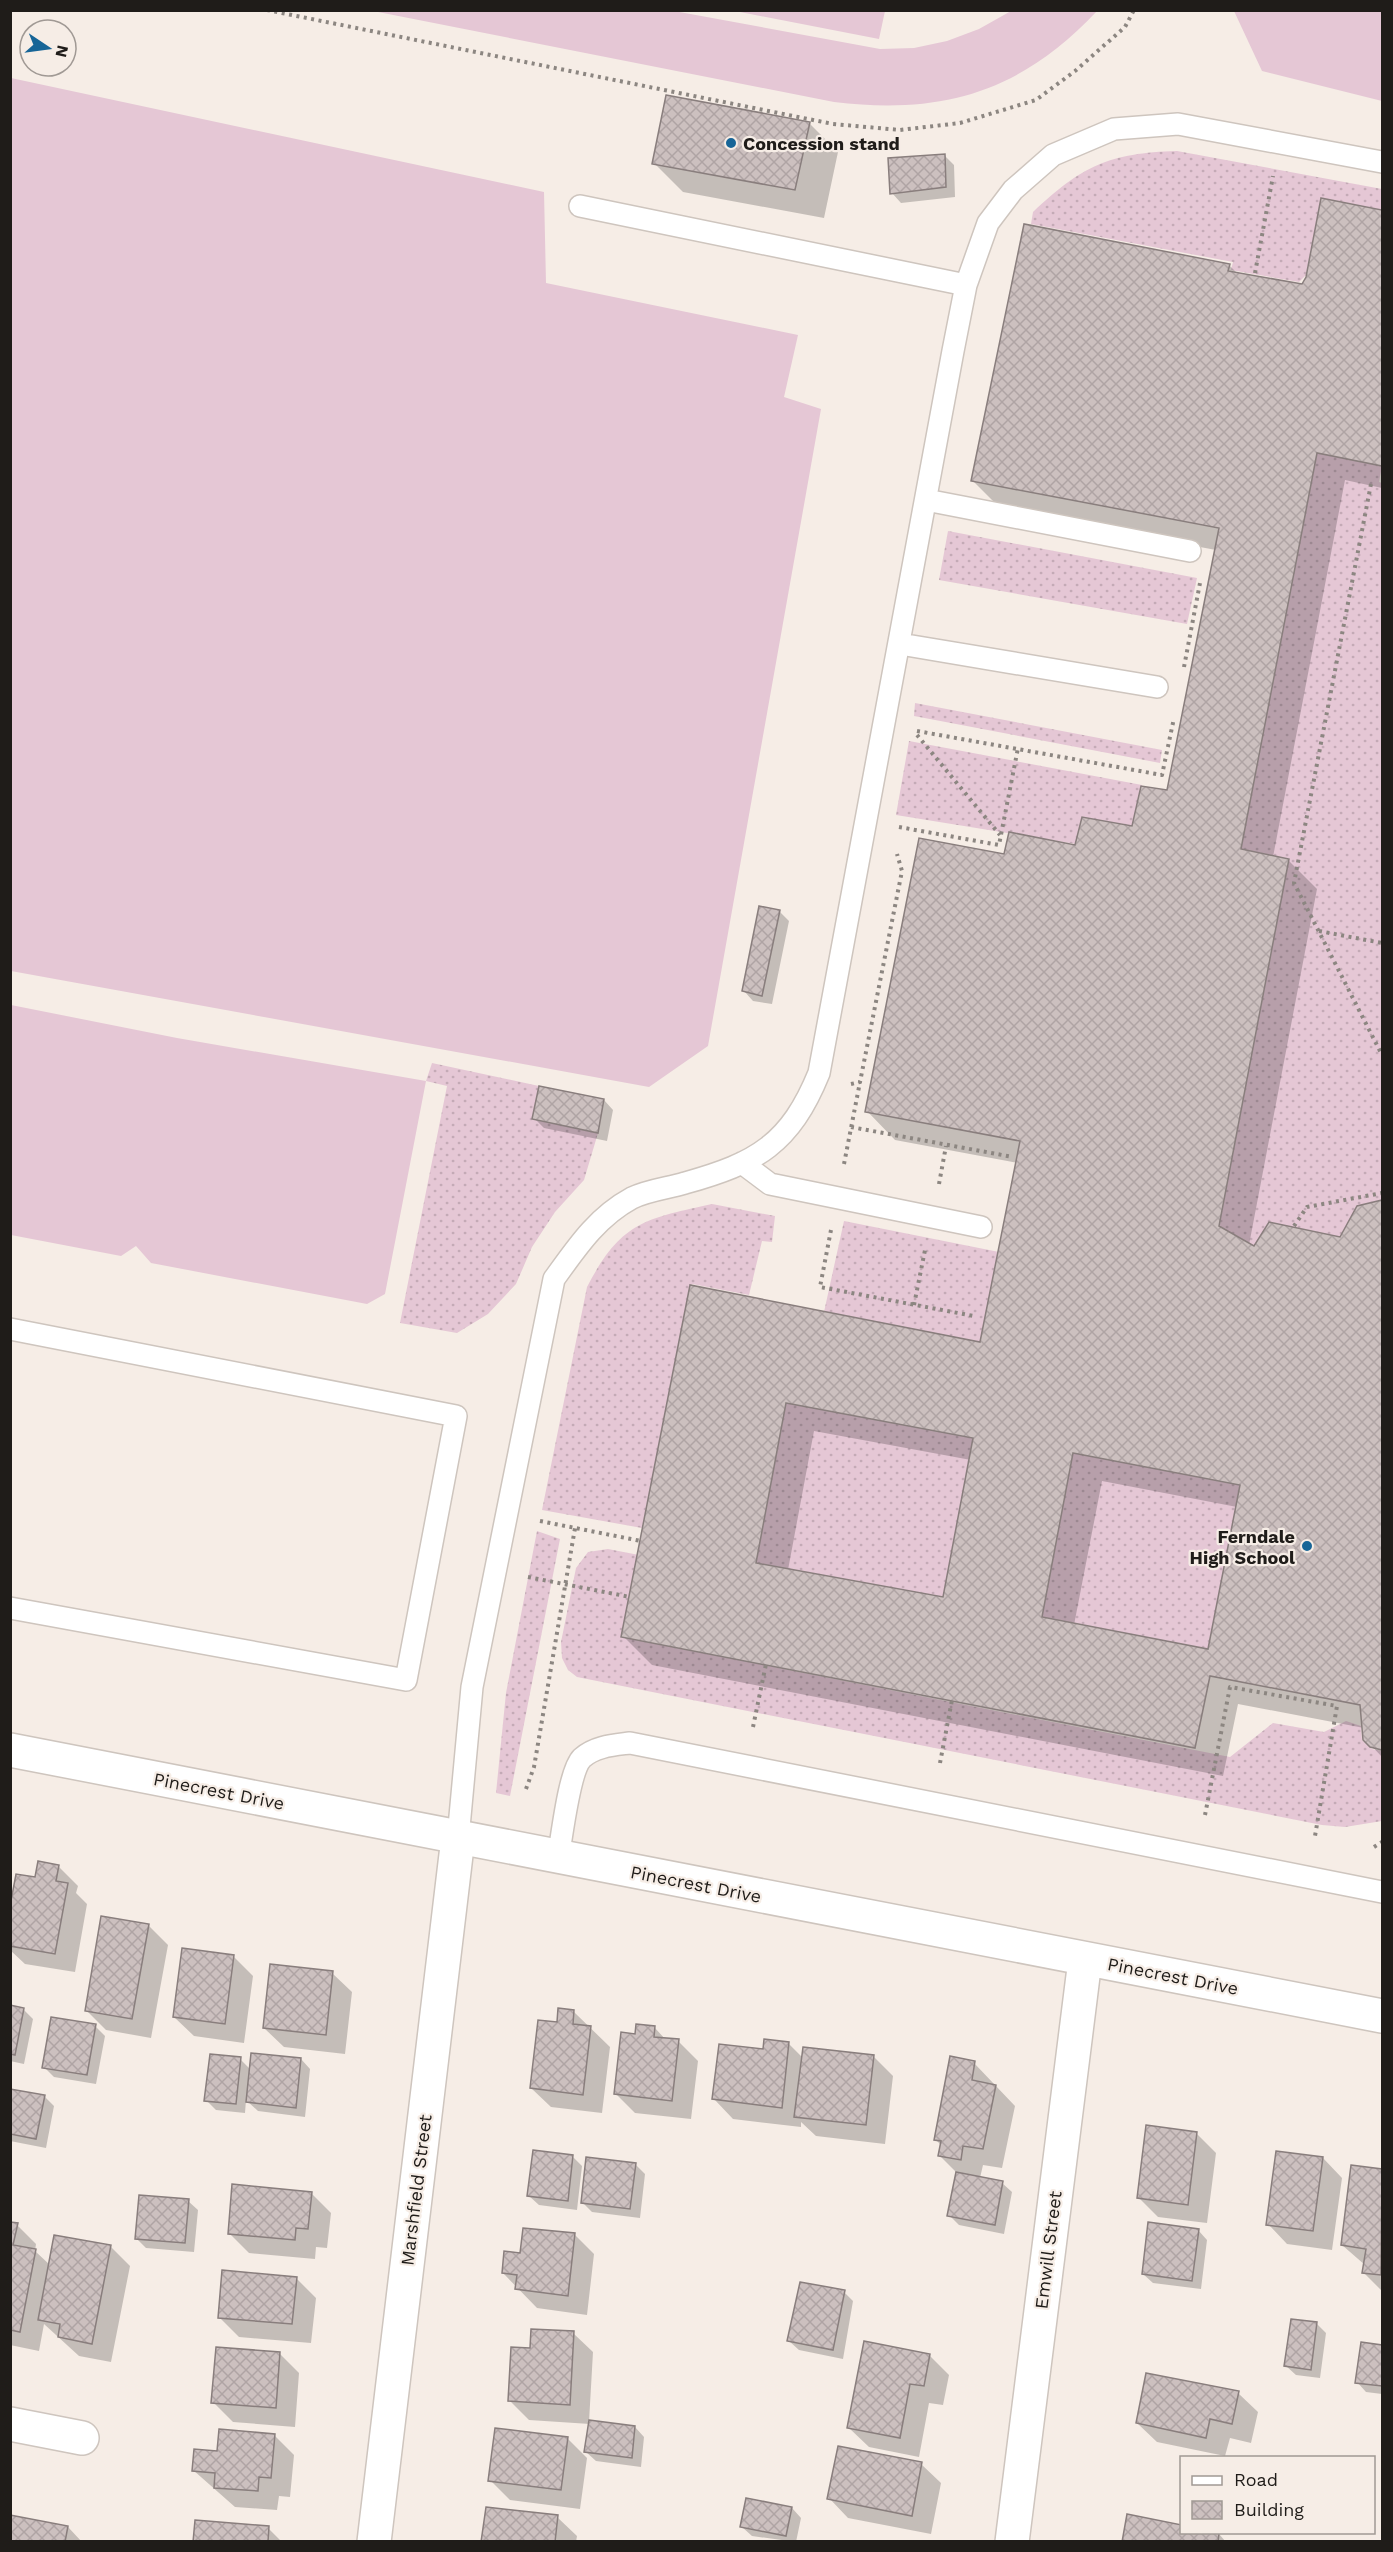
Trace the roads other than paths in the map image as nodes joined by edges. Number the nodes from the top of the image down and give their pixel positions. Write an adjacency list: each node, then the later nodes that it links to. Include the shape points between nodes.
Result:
1 (1383, 162): 3 (lane, via 1178,124 1114,129 1053,155 1012,190 988,223)
2 (580, 206): 3 (lane)
3 (966, 285): 4 (lane)
4 (926, 500): 5 (lane); 6 (lane)
5 (1190, 550)
6 (900, 644): 7 (lane); 8 (lane, via 819,1073 798,1115 781,1138)
7 (1157, 687)
8 (742, 1163): 9 (lane, via 770,1184); 13 (lane, via 633,1198 590,1228 554,1279 472,1687)
9 (981, 1227)
10 (10, 1329): 11 (lane, via 456,1416 406,1680)
11 (10, 1608)
12 (10, 1750): 13 (street, Pinecrest Drive)
13 (458, 1838): 14 (street, Pinecrest Drive); 20 (street, Marshfield Street)
14 (558, 1858): 15 (lane, via 574,1775 582,1759 605,1746 630,1743); 16 (street, Pinecrest Drive)
15 (1383, 1892)
16 (1085, 1959): 17 (street, Pinecrest Drive); 21 (street, Emwill Street)
17 (1383, 2016)
18 (10, 2424): 19 (street)
19 (82, 2438)
20 (374, 2541)
21 (1012, 2541)

